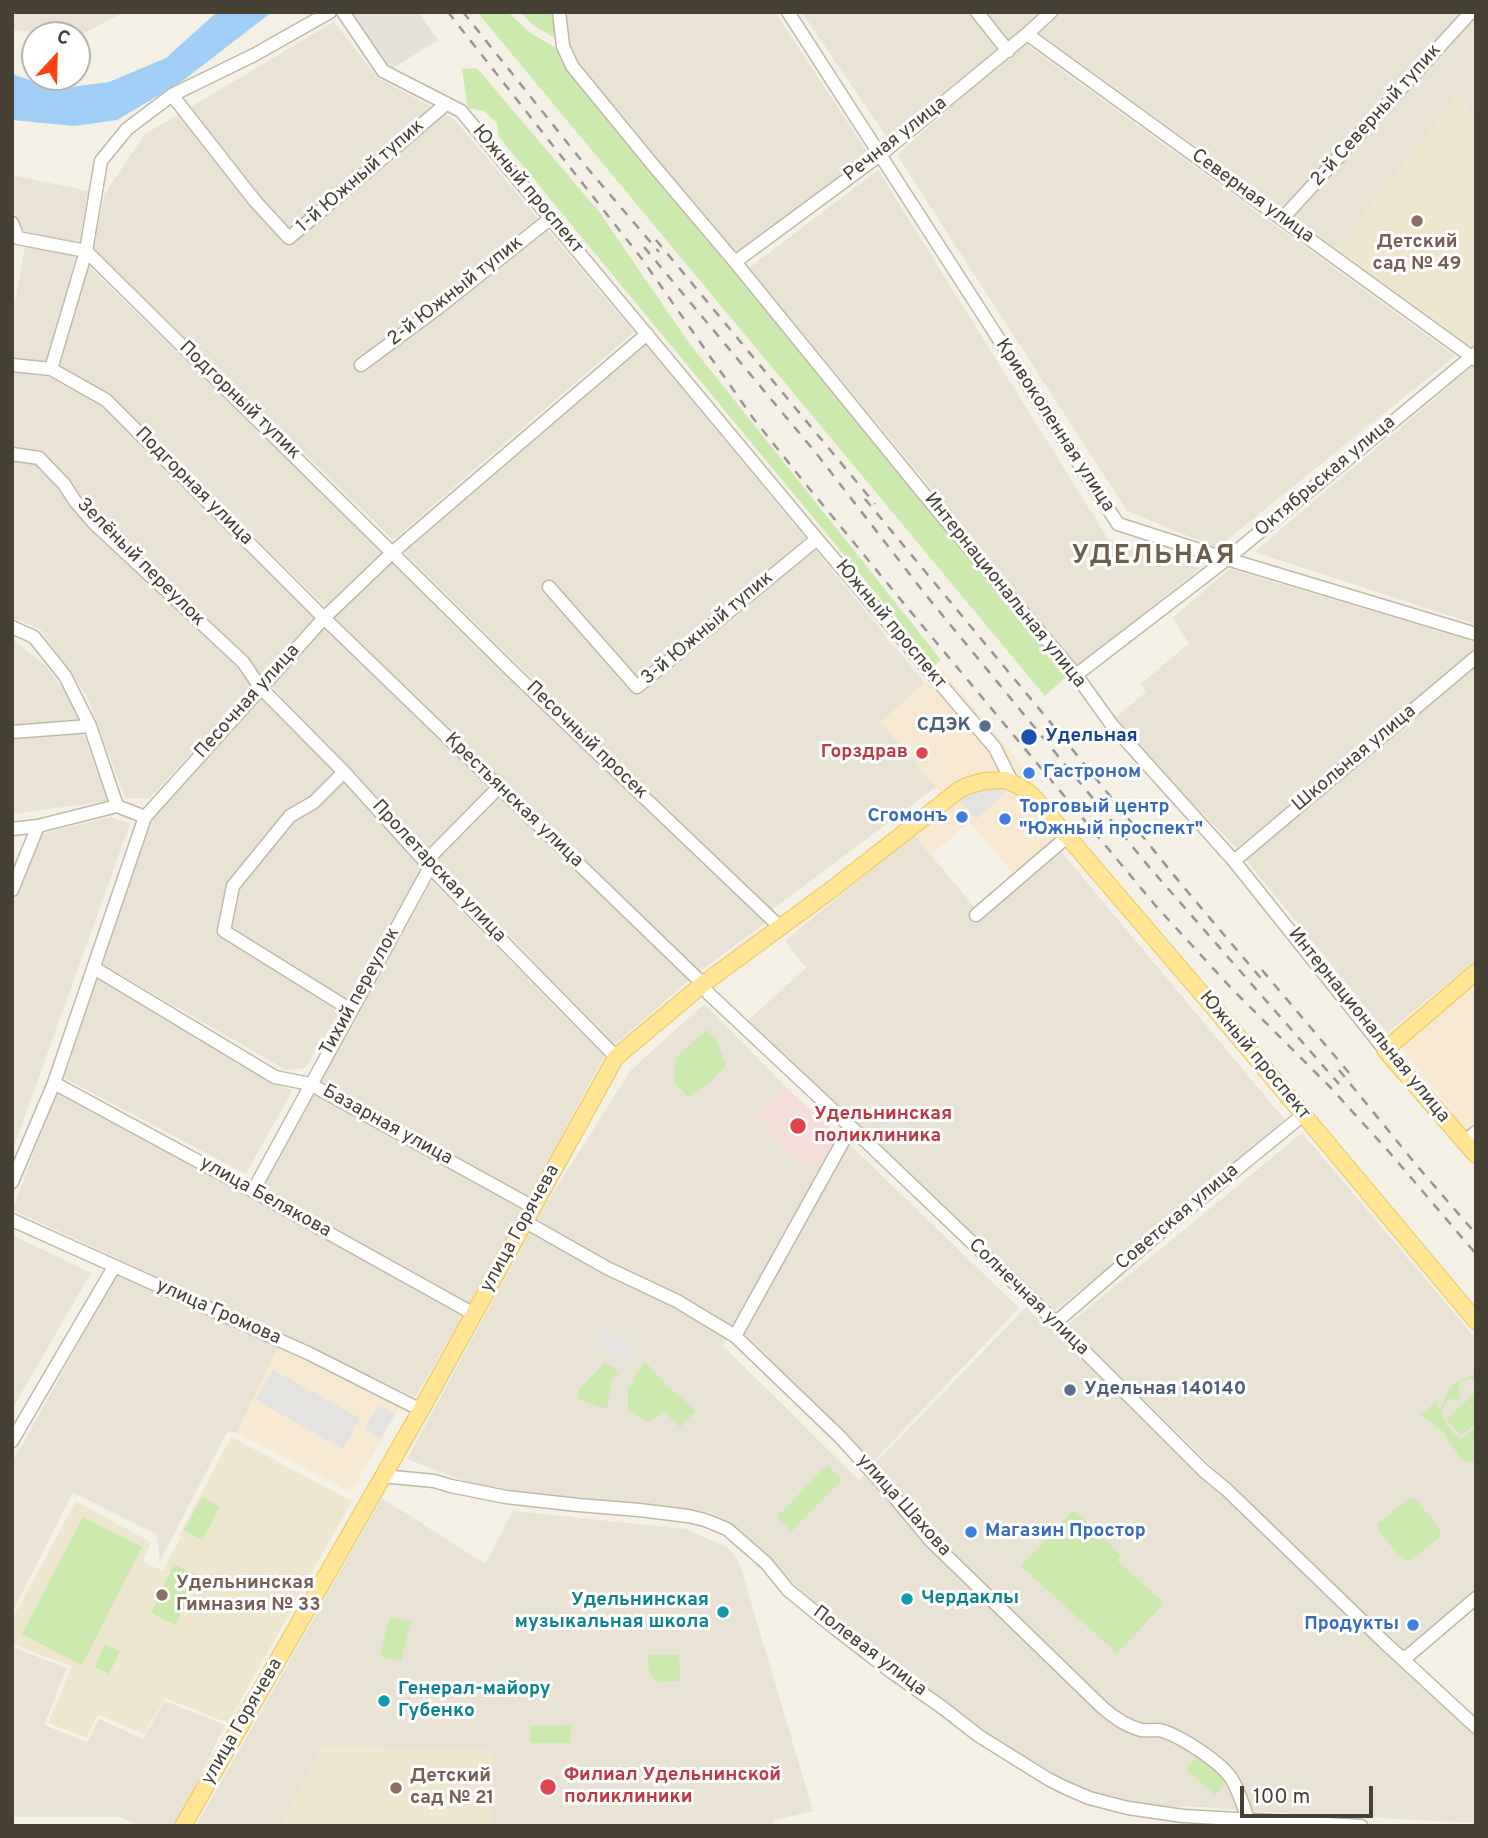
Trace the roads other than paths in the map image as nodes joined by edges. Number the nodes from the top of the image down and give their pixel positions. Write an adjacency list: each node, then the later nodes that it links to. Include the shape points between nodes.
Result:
1 (330, 12): 10 (street)
2 (343, 12): 11 (street, Южный проспект, via 383,71)
3 (559, 12): 17 (street, Интернациональная улица, via 563,46 572,66)
4 (788, 12): 12 (street, Кривоколенная улица)
5 (977, 12): 9 (street)
6 (1051, 12): 8 (street, Речная улица)
7 (1471, 12): 14 (street, 2-й Северный тупик)
8 (1027, 34): 9 (street, Речная улица); 14 (street, Северная улица)
9 (1008, 51): 12 (street, Речная улица)
10 (172, 95): 11 (street, 1-й Южный тупик, via 289,238); 16 (street, via 127,129 102,161)
11 (446, 104): 13 (street, Южный проспект, via 461,111)
12 (880, 155): 17 (street, Речная улица); 26 (street, Кривоколенная улица, via 1118,524)
13 (551, 218): 18 (street, Южный проспект); 21 (street, 2-й Южный тупик)
14 (1282, 219): 19 (street, Северная улица)
15 (12, 223): 16 (street, via 18,238)
16 (86, 251): 22 (street); 25 (street, Подгорный тупик)
17 (735, 262): 32 (street, Интернациональная улица)
18 (647, 334): 24 (street, Южный проспект); 25 (street, Песочная улица)
19 (1474, 357): 26 (street, Октябрьская улица)
20 (12, 365): 22 (street)
21 (361, 365)
22 (51, 369): 28 (street, Подгорная улица, via 106,400)
23 (12, 454): 33 (street, Зелёный переулок, via 39,458 93,523 243,662)
24 (817, 539): 27 (street, 3-й Южный тупик, via 637,687); 37 (street, Южный проспект, via 995,748)
25 (393, 552): 28 (street, Песочная улица); 48 (street, Песочный просек)
26 (1227, 559): 30 (street, Кривоколенная улица); 32 (street, Октябрьская улица)
27 (549, 587)
28 (324, 618): 33 (street, Песочная улица); 38 (street, Крестьянская улица)
29 (12, 626): 34 (street, via 34,637 65,676)
30 (1476, 634)
31 (1476, 657): 44 (street, Школьная улица)
32 (1076, 675): 44 (street, Интернациональная улица, via 1112,725)
33 (260, 687): 36 (street, Пролетарская улица); 40 (street, Песочная улица)
34 (90, 726): 35 (street); 39 (street)
35 (12, 732)
36 (344, 772): 45 (street, Пролетарская улица); 52 (street, via 314,802 290,816 233,886 224,931)
37 (1012, 782): 43 (main road, Южный проспект, via 1032,795); 48 (main road, улица Горячева, via 995,779 959,790)
38 (499, 787): 45 (street, Тихий переулок); 51 (street, Крестьянская улица)
39 (117, 806): 40 (street); 41 (street)
40 (145, 817): 49 (street, Песочная улица)
41 (38, 826): 42 (street); 46 (street)
42 (12, 829)
43 (1068, 836): 47 (street); 57 (main road, Южный проспект)
44 (1234, 860): 53 (street, Интернациональная улица)
45 (428, 864): 52 (street, Тихий переулок); 54 (street, Пролетарская улица)
46 (12, 890)
47 (976, 915)
48 (781, 928): 51 (main road, улица Горячева)
49 (94, 968): 55 (street, Песочная улица); 56 (street, Базарная улица, via 275,1077)
50 (1476, 972): 53 (main road)
51 (703, 984): 54 (main road, улица Горячева); 58 (street, Солнечная улица)
52 (351, 1010): 56 (street, Тихий переулок)
53 (1385, 1050): 59 (main road, Интернациональная улица)
54 (616, 1057): 63 (main road, улица Горячева)
55 (54, 1083): 61 (street, Песочная улица); 62 (street, улица Белякова)
56 (310, 1084): 62 (street, Тихий переулок); 63 (street, Базарная улица)
57 (1303, 1115): 68 (main road, Южный проспект); 69 (street, Советская улица)
58 (851, 1127): 69 (street, Солнечная улица); 70 (street)
59 (1470, 1137): 60 (main road, Интернациональная улица)
60 (1476, 1155)
61 (12, 1182)
62 (253, 1191): 67 (street, улица Белякова)
63 (533, 1207): 65 (main road, улица Горячева)
64 (12, 1220): 66 (street, улица Громова)
65 (524, 1221): 67 (main road, улица Горячева); 70 (street, улица Шахова)
66 (114, 1267): 71 (street, улица Громова, via 310,1354); 72 (street)
67 (474, 1314): 71 (main road, улица Горячева)
68 (1476, 1321)
69 (1055, 1323): 75 (street, Солнечная улица)
70 (735, 1336): 77 (street, улица Шахова, via 840,1437 937,1547 1103,1708 1133,1727 1164,1731 1199,1749 1231,1777)
71 (421, 1410): 73 (main road, улица Горячева)
72 (12, 1441)
73 (382, 1476): 77 (street, Полевая улица, via 434,1481 506,1497 688,1516 720,1525 832,1626 979,1737 1048,1779 1089,1798 1128,1808); 78 (main road, улица Горячева)
74 (1476, 1598): 75 (street, via 1408,1656)
75 (1401, 1657): 76 (street, Солнечная улица)
76 (1476, 1727)
77 (1248, 1819): 79 (street, Полевая улица)
78 (183, 1826)
79 (1361, 1826)

